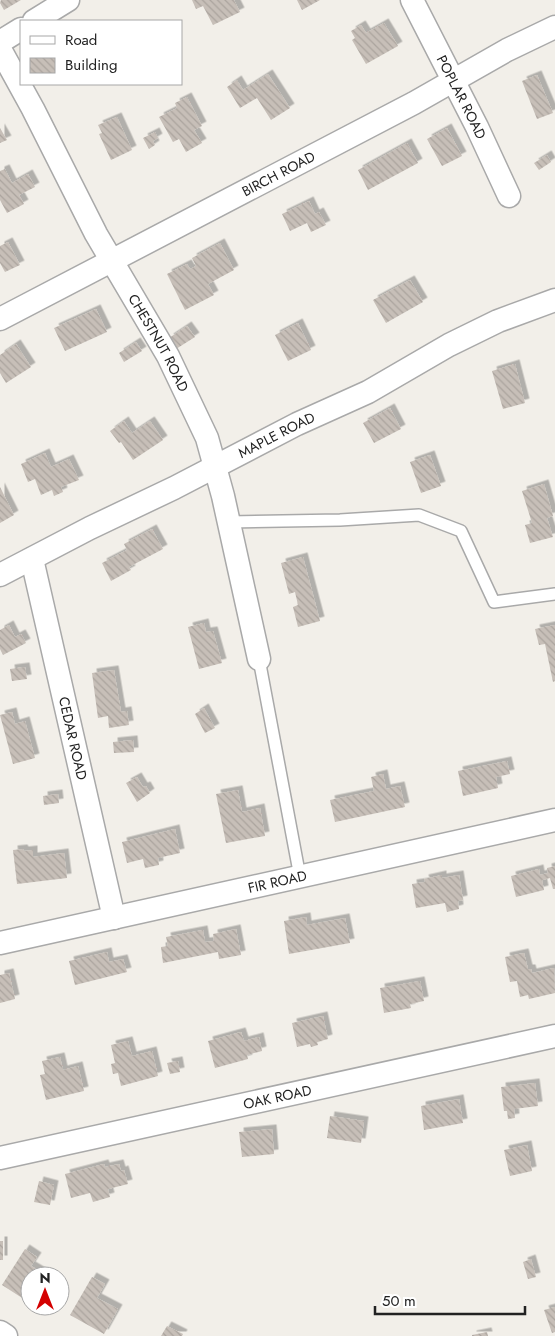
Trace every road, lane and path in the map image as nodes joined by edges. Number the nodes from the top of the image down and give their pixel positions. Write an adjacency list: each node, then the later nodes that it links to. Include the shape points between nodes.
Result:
1 (68, 0): 3 (street)
2 (412, 0): 8 (street, POPLAR ROAD)
3 (36, 20)
4 (555, 27): 8 (street, BIRCH ROAD)
5 (20, 30): 6 (street)
6 (0, 42)
7 (0, 49): 10 (street, CHESTNUT ROAD)
8 (453, 81): 9 (street, POPLAR ROAD); 10 (street, BIRCH ROAD)
9 (509, 196)
10 (111, 260): 12 (street, BIRCH ROAD); 13 (street, CHESTNUT ROAD, via 168,356 208,438)
11 (555, 300): 13 (street, MAPLE ROAD, via 498,321 448,345 368,392)
12 (0, 319)
13 (215, 466): 14 (street, CHESTNUT ROAD); 15 (street, MAPLE ROAD)
14 (229, 522): 17 (lane, via 419,515 461,531 494,602); 18 (street, CHESTNUT ROAD)
15 (32, 559): 16 (street, MAPLE ROAD); 21 (street, CEDAR ROAD)
16 (0, 576)
17 (555, 594)
18 (259, 659): 20 (lane)
19 (555, 820): 20 (street, FIR ROAD)
20 (300, 877): 21 (street, FIR ROAD)
21 (114, 918): 22 (street, FIR ROAD)
22 (0, 943)
23 (555, 1036): 24 (street, OAK ROAD)
24 (0, 1158)
25 (0, 1332): 26 (street)
26 (6, 1336)

